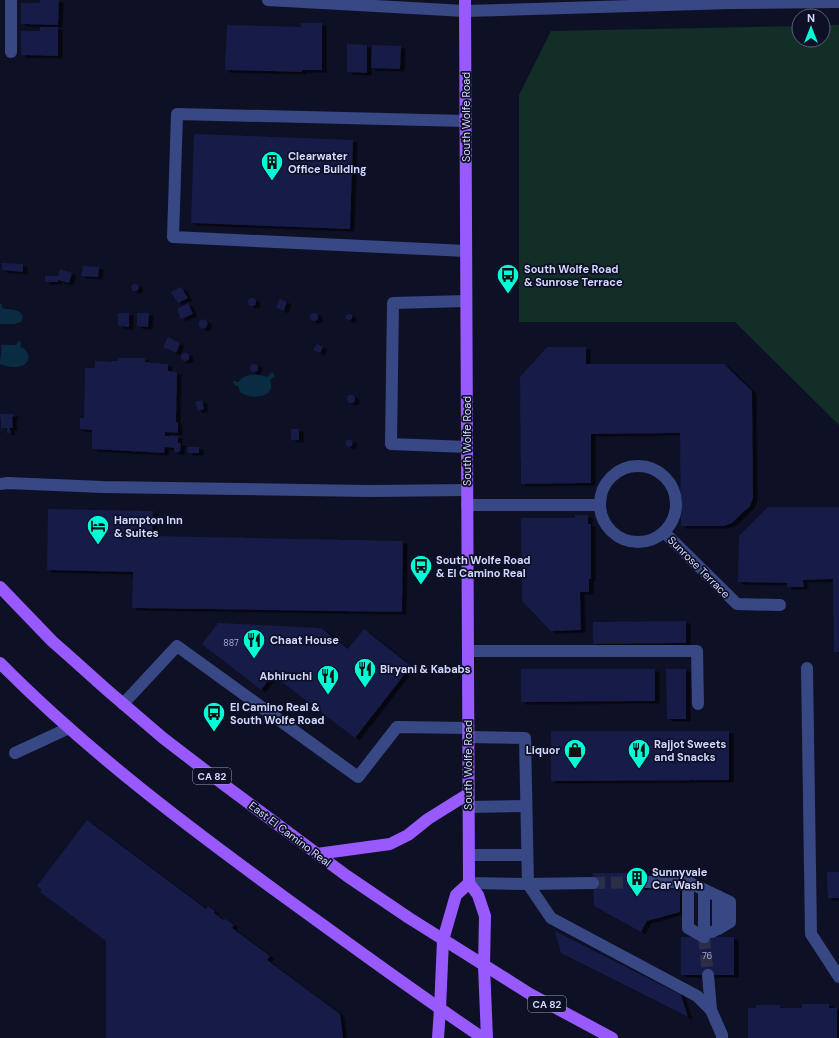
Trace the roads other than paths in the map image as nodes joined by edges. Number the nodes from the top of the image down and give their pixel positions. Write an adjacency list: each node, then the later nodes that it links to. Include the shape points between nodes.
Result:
1 (11, 0): 5 (street)
2 (268, 0): 4 (street)
3 (839, 2): 4 (street)
4 (465, 5): 6 (main road, South Wolfe Road)
5 (11, 52)
6 (466, 121): 7 (main road, South Wolfe Road); 7 (street, via 177,114 173,237)
7 (466, 251): 8 (main road, South Wolfe Road)
8 (466, 301): 9 (main road, South Wolfe Road); 9 (street, via 393,303 391,444)
9 (467, 447): 11 (main road, South Wolfe Road)
10 (0, 484): 11 (street, via 370,491)
11 (467, 490): 13 (main road, South Wolfe Road)
12 (600, 505): 13 (street); 14 (street, Sunrose Terrace, via 606,524 616,535 628,541 653,540); 14 (street, Sunrose Terrace, via 604,488 612,477 623,470 639,466 652,468 671,484 676,498 672,522)
13 (467, 506): 17 (main road, South Wolfe Road)
14 (664, 532): 16 (street, Sunrose Terrace, via 737,604)
15 (0, 587): 20 (main road, East El Camino Real / CA 82, via 52,641)
16 (780, 605)
17 (468, 651): 21 (street, via 698,651); 23 (main road, South Wolfe Road)
18 (0, 663): 22 (main road)
19 (807, 668): 41 (street, via 811,934)
20 (123, 704): 23 (street, via 177,646 358,777 397,727); 28 (main road, East El Camino Real / CA 82, via 163,738)
21 (698, 704)
22 (70, 728): 24 (street); 42 (main road, via 190,826)
23 (468, 732): 25 (main road, South Wolfe Road); 26 (street, via 525,738)
24 (15, 753)
25 (468, 794): 27 (main road, South Wolfe Road); 28 (main road, via 408,835 390,844)
26 (526, 806): 27 (street); 30 (street)
27 (468, 807): 29 (main road, South Wolfe Road)
28 (317, 854): 38 (main road, East El Camino Real / CA 82)
29 (469, 855): 30 (street); 33 (main road, South Wolfe Road)
30 (527, 855): 35 (street)
31 (644, 882): 32 (street)
32 (688, 882): 36 (street); 37 (street, via 688,928)
33 (469, 883): 35 (street); 38 (main road, via 456,896); 39 (main road, via 478,895 485,916)
34 (593, 883): 35 (street)
35 (528, 884): 43 (street, via 551,918 698,996)
36 (704, 890): 37 (street); 37 (street, via 718,896 718,929)
37 (704, 937)
38 (443, 940): 39 (main road, East El Camino Real / CA 82); 42 (main road)
39 (484, 966): 46 (main road); 47 (main road, East El Camino Real / CA 82)
40 (708, 975): 43 (street)
41 (839, 977)
42 (440, 1009): 44 (main road); 45 (main road)
43 (711, 1010): 48 (street)
44 (438, 1038)
45 (483, 1038)
46 (487, 1038)
47 (612, 1038)
48 (722, 1038)

